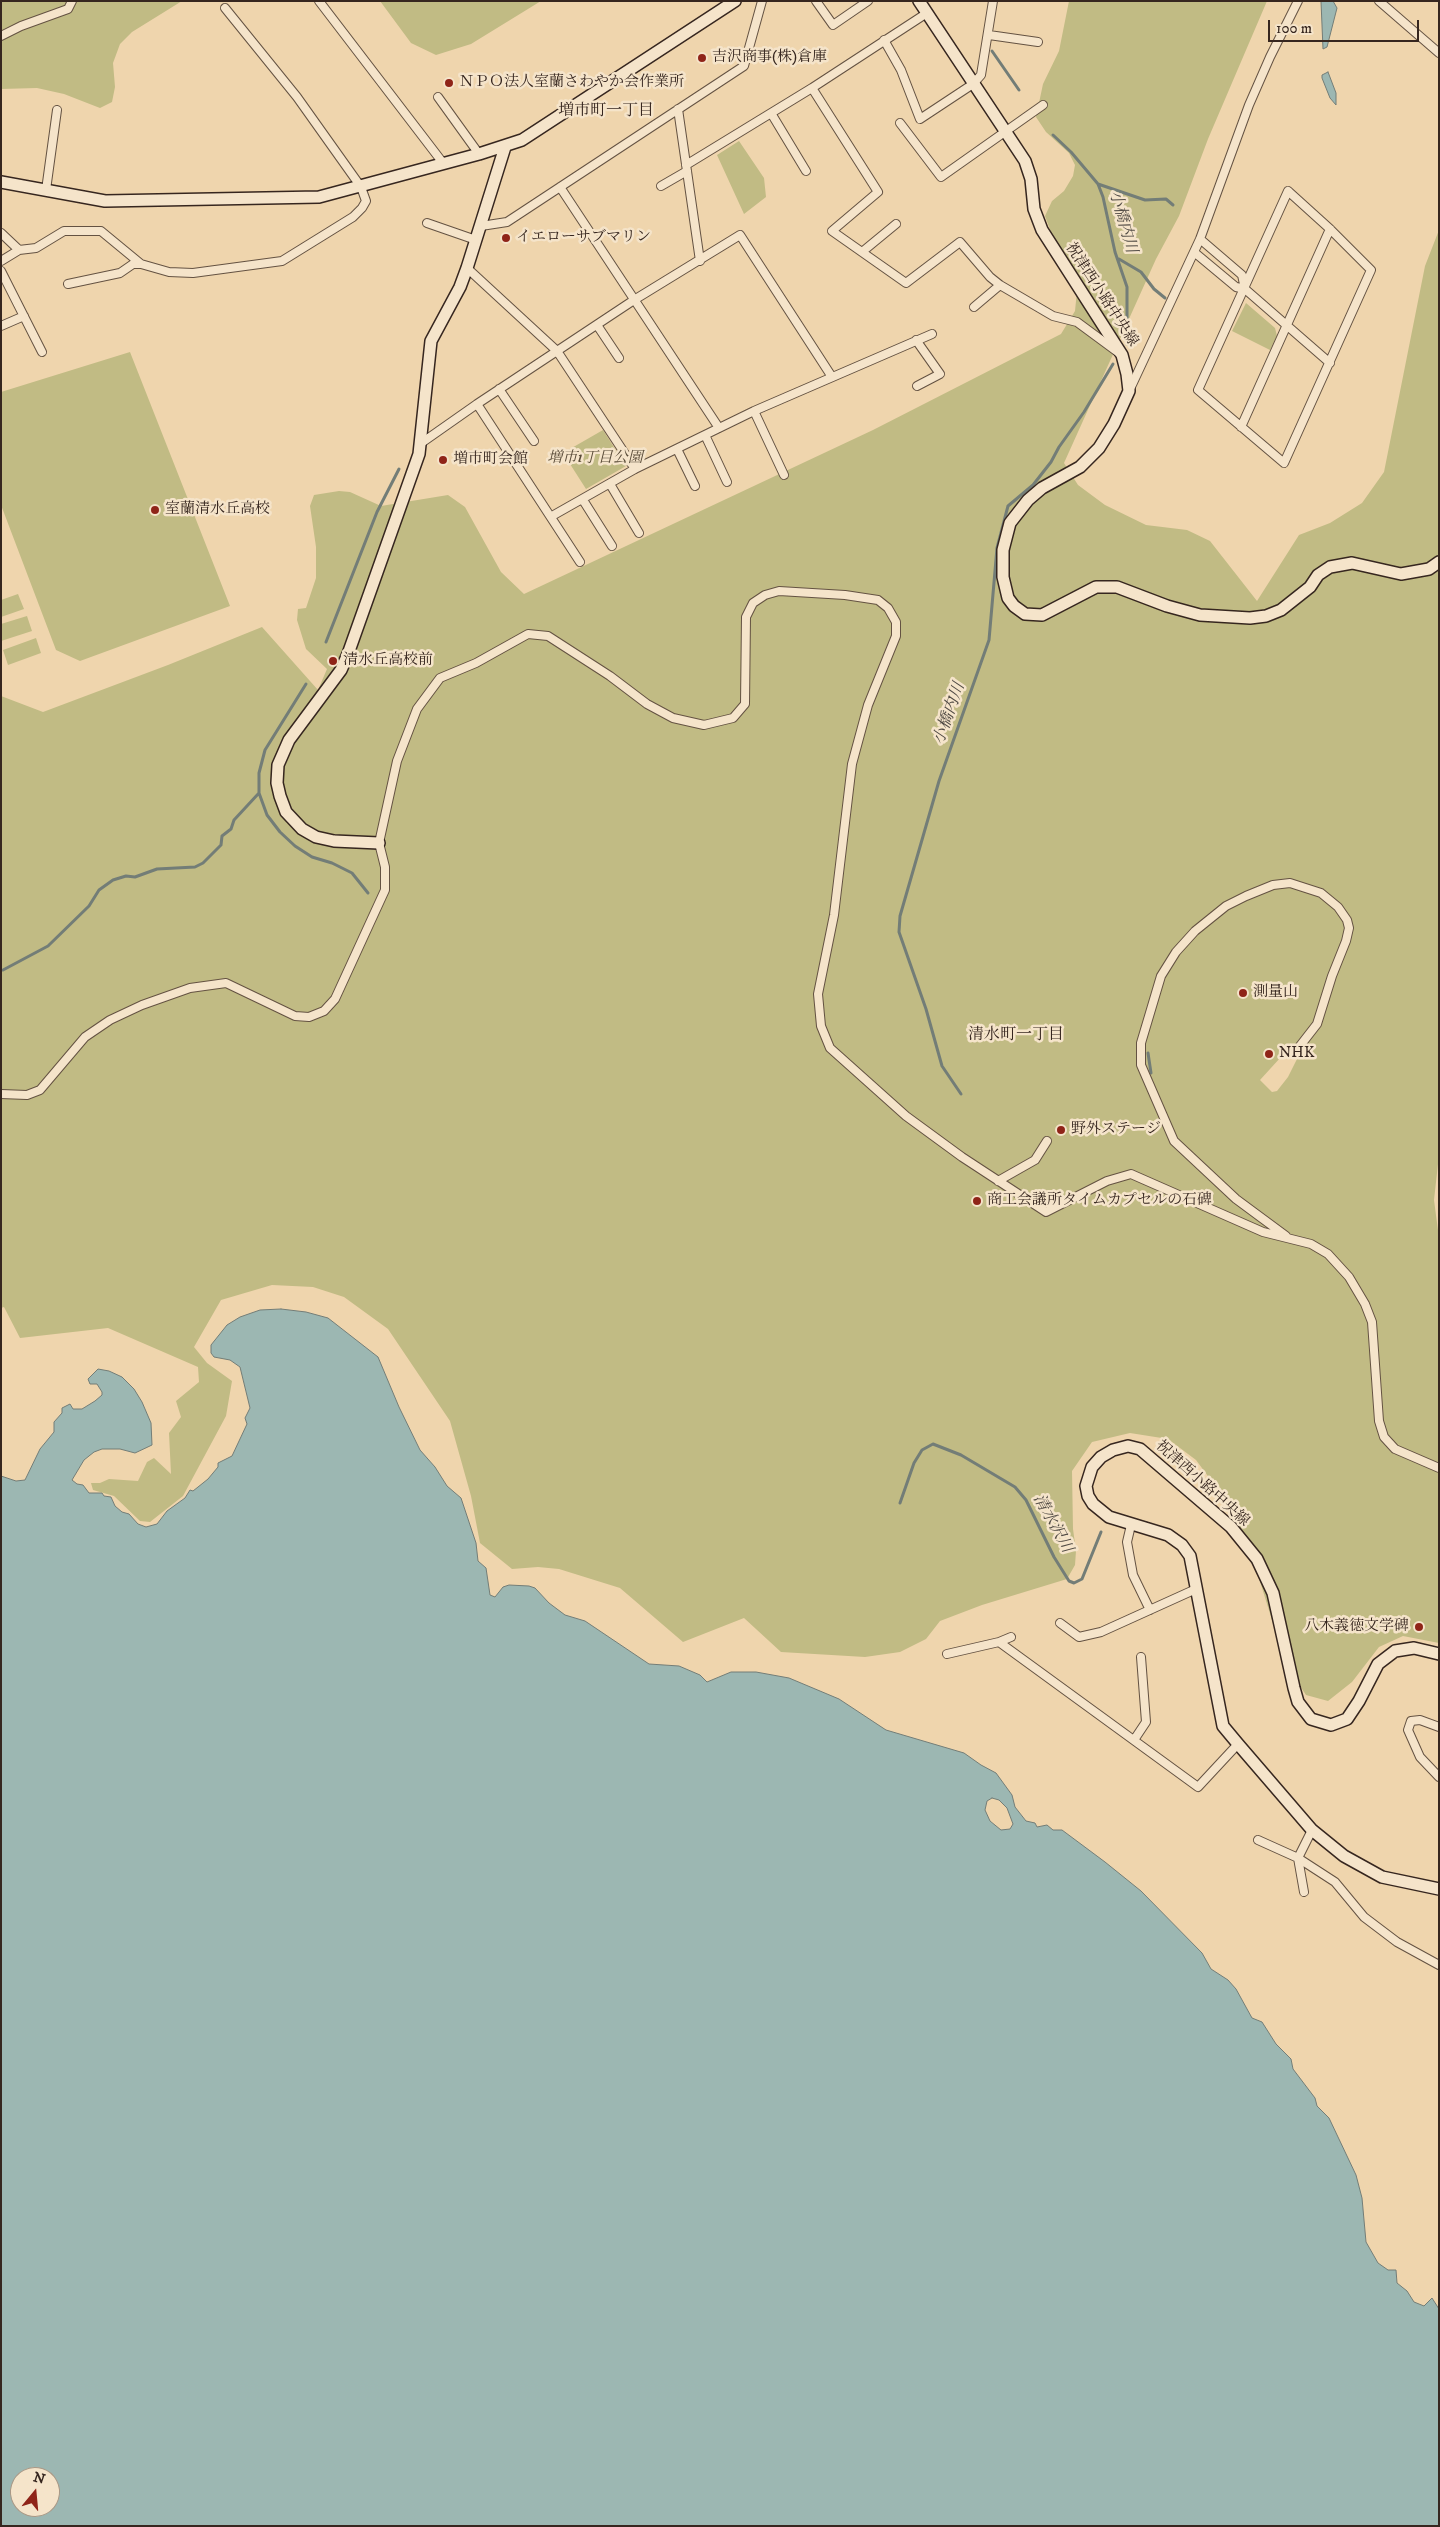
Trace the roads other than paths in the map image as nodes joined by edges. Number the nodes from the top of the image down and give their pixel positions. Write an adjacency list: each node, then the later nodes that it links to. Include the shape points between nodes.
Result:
1 (72, 1): 14 (street, via 68,9)
2 (319, 1): 29 (street)
3 (735, 1): 27 (main road, via 522,140)
4 (762, 1): 22 (street, via 744,66)
5 (816, 1): 6 (street, via 832,25)
6 (868, 1)
7 (919, 1): 12 (main road, 祝津西小路中央線)
8 (993, 1): 13 (street)
9 (1298, 1): 42 (street, via 1249,105)
10 (1379, 1): 17 (street)
11 (225, 8): 34 (street, via 297,97)
12 (927, 13): 15 (street); 18 (main road, 祝津西小路中央線)
13 (989, 35): 16 (street); 18 (street, via 981,75)
14 (1, 36)
15 (884, 40): 18 (street, via 901,70 920,120); 19 (street)
16 (1038, 42)
17 (1439, 52)
18 (973, 84): 26 (main road, 祝津西小路中央線)
19 (812, 88): 24 (street); 47 (street, via 878,192 832,231)
20 (438, 97): 28 (street)
21 (1043, 106): 26 (street)
22 (678, 109): 30 (street); 35 (street)
23 (57, 110): 36 (street)
24 (771, 113): 30 (street); 31 (street)
25 (900, 123): 26 (street, via 941,177)
26 (1005, 132): 67 (main road, 祝津西小路中央線, via 1025,161 1031,179 1034,209 1042,230)
27 (505, 147): 28 (main road); 39 (main road)
28 (479, 154): 29 (main road)
29 (443, 163): 34 (main road)
30 (686, 168): 33 (street); 50 (street)
31 (806, 171)
32 (1, 182): 36 (main road)
33 (661, 186)
34 (361, 187): 36 (main road, via 319,198 214,201 105,201); 51 (street, via 366,201 362,208 282,261 193,273 169,272)
35 (560, 187): 39 (street, via 507,222); 57 (street)
36 (46, 190)
37 (427, 223): 44 (street)
38 (896, 224): 47 (street)
39 (481, 226): 44 (main road)
40 (1330, 229): 56 (street, via 1288,191); 62 (street); 69 (street, via 1371,270)
41 (1, 233): 43 (street)
42 (1200, 239): 48 (street); 56 (street, via 1242,275)
43 (9, 240): 45 (street); 46 (street)
44 (476, 240): 52 (main road)
45 (1, 245)
46 (19, 250): 49 (street); 51 (street, via 36,248 64,231 101,231)
47 (862, 252): 55 (street, via 906,283 960,242)
48 (1194, 252): 56 (street, via 1236,287); 73 (street)
49 (1, 260)
50 (700, 260): 57 (street); 70 (street, via 740,235)
51 (141, 264): 54 (street, via 133,264 120,273)
52 (467, 268): 66 (street); 80 (main road, via 431,340)
53 (1, 271): 59 (street)
54 (68, 284)
55 (1000, 285): 58 (street); 67 (street, via 1053,316 1077,322)
56 (1245, 290): 62 (street); 76 (street, via 1198,390)
57 (634, 300): 60 (street); 77 (street)
58 (974, 307)
59 (24, 316): 61 (street); 65 (street)
60 (597, 325): 66 (street); 68 (street)
61 (1, 326)
62 (1286, 327): 69 (street); 76 (street)
63 (932, 334): 64 (street)
64 (916, 340): 70 (street); 71 (street, via 940,374)
65 (42, 352)
66 (557, 352): 72 (street); 82 (street)
67 (1122, 355): 73 (main road, 祝津西小路中央線)
68 (619, 358)
69 (1330, 363): 76 (street, via 1284,463)
70 (832, 377): 75 (street)
71 (916, 386)
72 (499, 389): 74 (street); 79 (street)
73 (1129, 391): 92 (main road, via 1110,431 1089,459 1042,488 1010,523 1003,550 1003,577 1008,598 1019,611 1042,615 1096,587 1117,587 1200,615 1250,618 1281,610 1330,567 1352,564 1401,574 1429,569)
74 (477, 404): 80 (street); 88 (street)
75 (754, 411): 77 (street); 83 (street)
76 (1241, 427)
77 (718, 428): 78 (street)
78 (705, 435): 81 (street); 84 (street)
79 (534, 441)
80 (420, 444): 93 (main road, via 341,670 289,740 278,765 280,796 286,812 302,829 334,842)
81 (677, 449): 82 (street); 86 (street)
82 (635, 469): 85 (street)
83 (784, 475)
84 (727, 482)
85 (610, 484): 87 (street); 89 (street)
86 (695, 486)
87 (583, 500): 88 (street); 90 (street)
88 (552, 516): 91 (street)
89 (639, 533)
90 (612, 546)
91 (580, 562)
92 (1439, 562)
93 (379, 843): 95 (street, via 385,867 384,890 335,999 324,1011 309,1017 295,1016 226,983 190,988 142,1004 110,1020 85,1037 40,1090 27,1095); 97 (street, via 397,761 416,709 440,678 476,663 513,640 528,634 548,636 647,704 673,718 704,725 733,718 745,704 746,617 753,603 779,591 878,600 888,608 896,622 896,636 868,705 852,764 834,915 818,994 821,1026 830,1048 863,1079 906,1116)
94 (1296, 1051): 98 (street, via 1317,1024 1349,928 1347,920 1332,902 1321,894 1290,883 1274,885 1226,906 1208,918 1176,952 1161,976 1141,1044 1141,1065 1174,1141 1236,1199)
95 (1, 1094)
96 (1047, 1141): 97 (street, via 1035,1160)
97 (998, 1181): 98 (street, via 1046,1212 1107,1181 1131,1174 1263,1232)
98 (1289, 1238): 99 (street, via 1311,1244 1328,1254 1349,1277 1365,1304 1372,1322 1379,1421 1384,1437 1409,1457)
99 (1439, 1468)
100 (1131, 1525): 101 (main road, 祝津西小路中央線, via 1168,1534 1182,1545 1190,1556); 102 (street, via 1127,1542 1133,1575); 107 (main road, 祝津西小路中央線, via 1109,1517 1093,1504 1086,1486 1092,1467 1100,1457 1128,1446 1140,1449 1157,1461 1231,1527 1257,1559 1273,1593 1298,1702 1311,1719 1322,1724 1331,1725 1347,1719 1378,1664 1390,1654 1414,1648)
101 (1196, 1589): 102 (street); 111 (main road, 祝津西小路中央線, via 1223,1726)
102 (1150, 1610): 103 (street, via 1101,1632 1079,1637)
103 (1060, 1623)
104 (1011, 1637): 105 (street)
105 (999, 1642): 106 (street); 110 (street)
106 (947, 1654)
107 (1439, 1654)
108 (1141, 1657): 110 (street, via 1146,1722)
109 (1439, 1727): 112 (street, via 1420,1720 1411,1721 1408,1730 1420,1757)
110 (1134, 1740): 111 (street, via 1198,1787)
111 (1238, 1744): 113 (main road, 祝津西小路中央線)
112 (1439, 1777)
113 (1312, 1830): 115 (street); 116 (main road, 祝津西小路中央線, via 1344,1856 1382,1877)
114 (1258, 1840): 115 (street)
115 (1298, 1858): 117 (street); 118 (street, via 1335,1882 1364,1917 1397,1942)
116 (1439, 1889)
117 (1304, 1892)
118 (1439, 1965)

